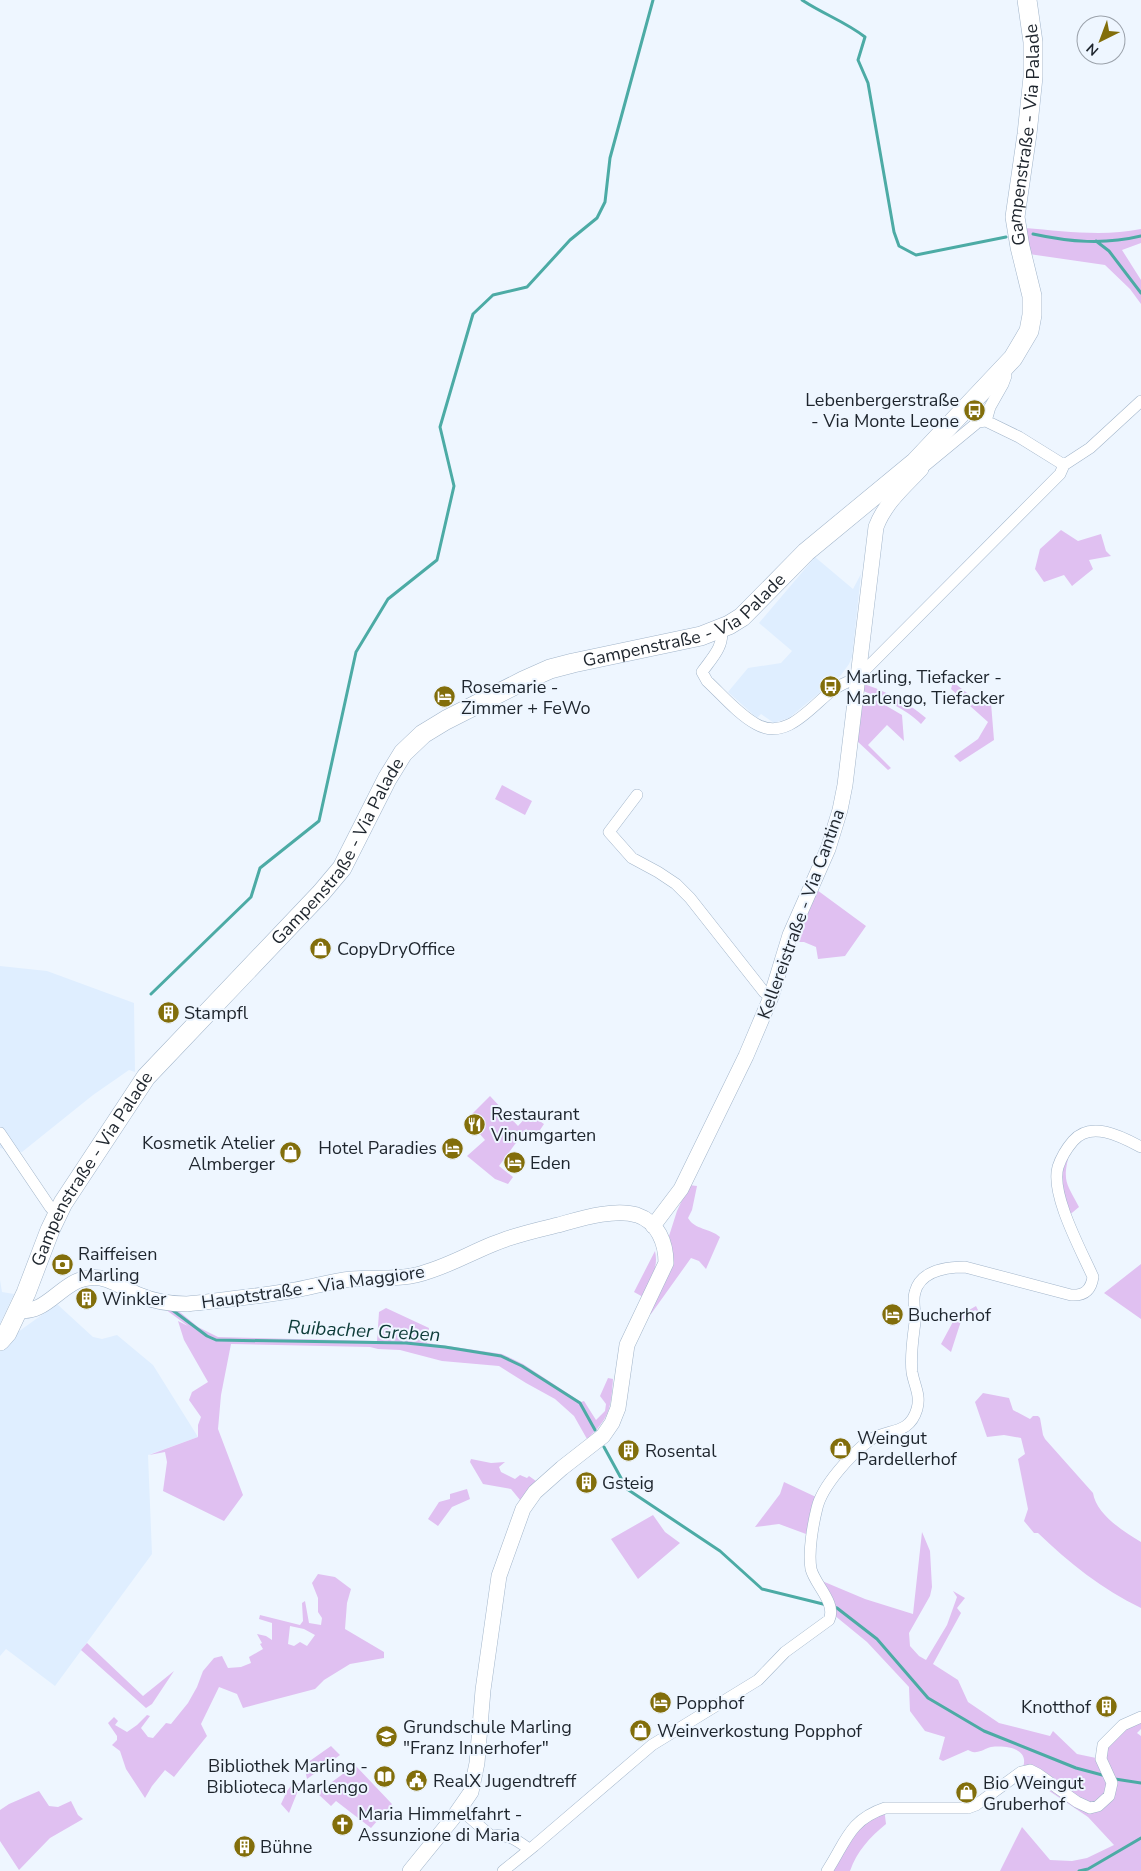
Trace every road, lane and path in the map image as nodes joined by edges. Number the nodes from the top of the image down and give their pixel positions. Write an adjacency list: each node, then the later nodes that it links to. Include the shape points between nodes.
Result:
1 (1027, 0): 2 (main road, Gampenstraße - Via Palade, via 1033,42 1033,77 1015,217 1032,296 1032,315 1022,344)
2 (1005, 368): 4 (street, via 1004,384); 6 (main road, Gampenstraße - Via Palade)
3 (1141, 401): 5 (street, via 1090,448)
4 (986, 421): 5 (street); 6 (street, via 978,422)
5 (1064, 465): 8 (street, via 1060,474)
6 (918, 466): 7 (main road, Gampenstraße - Via Palade, via 806,552 742,617); 8 (street, Kellereistraße - Via Cantina, via 887,505 876,527)
7 (721, 629): 8 (street, via 723,637 719,649 702,672 707,681 748,718 767,728 778,729 790,724 834,689); 13 (main road, Gampenstraße - Via Palade, via 550,670 522,681 423,734 403,753 387,779 342,868 152,1070)
8 (858, 677): 10 (street, Kellereistraße - Via Cantina, via 840,810 828,850 790,934)
9 (637, 795): 10 (street, via 609,832 632,858 676,884 690,898)
10 (770, 997): 14 (street, Kellereistraße - Via Cantina, via 746,1056 681,1189)
11 (0, 1134): 13 (street)
12 (1141, 1147): 19 (street, via 1111,1133 1085,1133 1072,1142 1058,1168 1057,1180 1066,1219 1093,1277 1092,1286 1087,1291 1071,1295 966,1267 937,1270 918,1285 915,1292 912,1372 919,1398 913,1419 907,1426 871,1439 860,1448 825,1487 817,1506 811,1568 819,1587 826,1594 829,1620 785,1652 758,1680 652,1745)
13 (56, 1215): 15 (main road, Gampenstraße - Via Palade)
14 (656, 1229): 15 (street, Hauptstraße - Via Maggiore, via 637,1215 595,1216 503,1240 441,1268 414,1276 352,1279 187,1304 154,1301 98,1277 75,1281 31,1311); 18 (street, via 666,1251 666,1263 628,1345 618,1408 612,1423 603,1436 535,1492 523,1509 509,1547 498,1584 483,1690 476,1773 471,1792)
15 (18, 1310): 16 (main road, Gampenstraße - Via Palade)
16 (0, 1341)
17 (1141, 1717): 22 (street, via 1123,1725 1103,1745 1101,1759 1112,1783 1109,1796 1098,1806 1090,1808 1077,1802 1030,1770 1021,1772 968,1808 885,1808 873,1812 852,1829)
18 (460, 1808): 19 (street, via 491,1836 513,1837); 20 (street)
19 (529, 1849): 21 (street)
20 (410, 1871)
21 (503, 1871)
22 (827, 1871)

